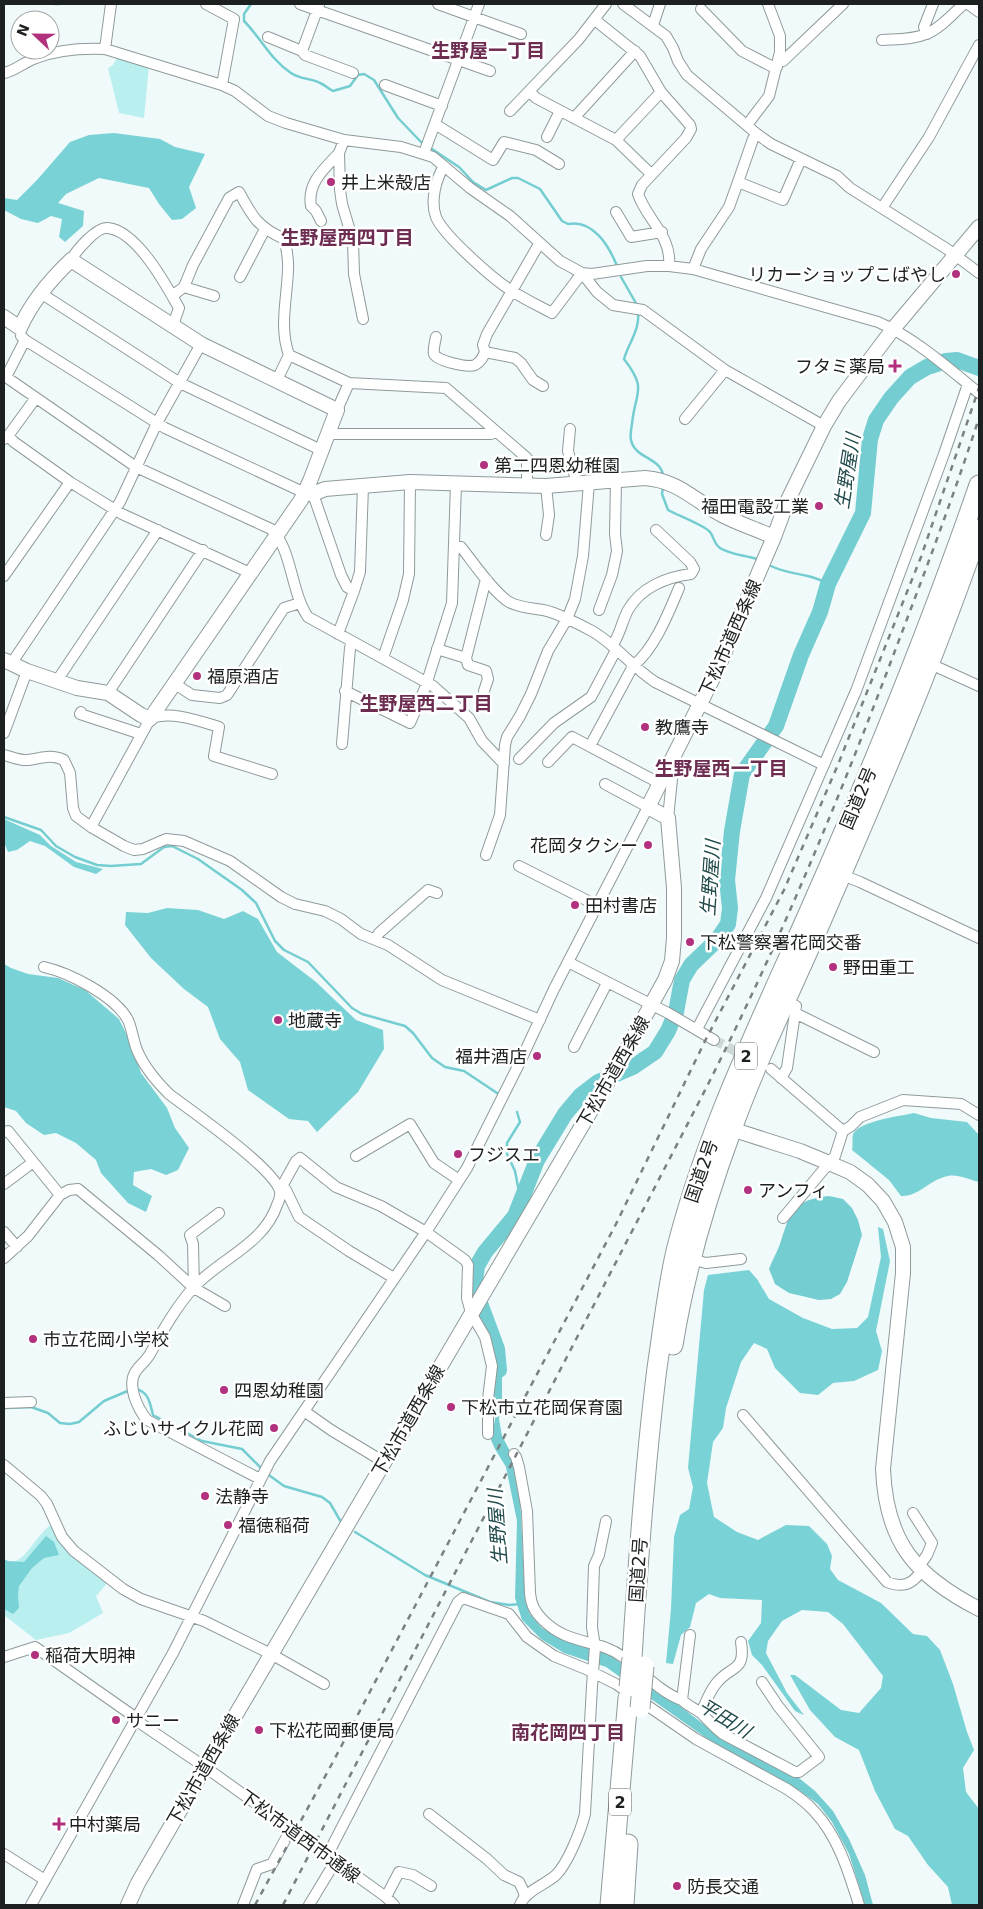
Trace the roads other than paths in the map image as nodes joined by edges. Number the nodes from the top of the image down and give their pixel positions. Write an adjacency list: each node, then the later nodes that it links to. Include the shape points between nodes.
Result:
1 (111, 4): 25 (street)
2 (206, 4): 33 (street, via 234,19)
3 (300, 4): 14 (street)
4 (438, 4): 17 (street)
5 (479, 4): 17 (street)
6 (606, 4): 18 (street)
7 (623, 4): 19 (street)
8 (660, 4): 19 (street)
9 (768, 4): 29 (street, via 780,36)
10 (843, 4): 29 (street)
11 (932, 4): 21 (street, via 924,27)
12 (964, 4): 21 (street)
13 (968, 4): 16 (street)
14 (318, 7): 26 (street); 28 (street)
15 (702, 9): 29 (street, via 742,52 771,66)
16 (979, 12)
17 (474, 17): 20 (street); 28 (street)
18 (595, 20): 27 (street); 35 (street)
19 (653, 24): 42 (street, via 666,36 686,74)
20 (521, 34)
21 (927, 34): 23 (street)
22 (268, 37): 26 (street)
23 (882, 40)
24 (979, 45): 54 (street, via 929,137)
25 (105, 48): 32 (street, via 51,54); 33 (street)
26 (302, 51): 31 (street, via 304,55)
27 (635, 52): 36 (street); 40 (street)
28 (458, 61): 30 (street); 37 (street)
29 (777, 64): 42 (street, via 769,96)
30 (490, 71)
31 (353, 73)
32 (4, 74)
33 (222, 85): 45 (street, via 268,116)
34 (385, 85): 37 (street)
35 (530, 92): 38 (street); 39 (street)
36 (661, 92): 46 (street); 52 (street, via 691,129)
37 (442, 106): 41 (street)
38 (560, 111): 40 (street); 44 (street)
39 (510, 112)
40 (574, 118): 46 (street)
41 (435, 124): 48 (street); 50 (street, via 493,160 504,142 536,150)
42 (747, 125): 43 (street)
43 (757, 134): 49 (street); 53 (street)
44 (547, 137)
45 (344, 140): 47 (street); 48 (street)
46 (616, 140): 52 (street)
47 (339, 153): 56 (street, via 313,185 311,206); 74 (street, via 342,204 353,241 354,274)
48 (424, 153): 51 (street)
49 (801, 159): 53 (street, via 783,200); 54 (street, via 837,176)
50 (559, 164)
51 (444, 166): 60 (street, via 510,216); 69 (street, via 433,202 444,232)
52 (651, 174): 59 (street, via 638,194)
53 (738, 182): 64 (street)
54 (882, 208): 61 (street)
55 (616, 212): 59 (street, via 631,237)
56 (322, 221)
57 (979, 227): 61 (street, 下松市道西条線)
58 (265, 229): 67 (street); 68 (street, via 254,218 239,192 229,198); 81 (street, via 285,239 289,267 283,331)
59 (662, 232): 63 (street, via 670,257)
60 (540, 244): 65 (street); 69 (street)
61 (955, 256): 66 (street); 76 (street, 下松市道西条線)
62 (71, 260): 70 (street); 71 (street, via 89,239 108,227 132,240); 75 (street)
63 (669, 266): 64 (street); 65 (street)
64 (693, 270): 76 (street)
65 (582, 273): 69 (street, via 552,313); 82 (street, via 612,305 643,310)
66 (979, 273)
67 (240, 277)
68 (184, 287): 71 (street); 72 (street)
69 (511, 291): 80 (street, via 487,334 483,345)
70 (42, 294): 77 (street, via 24,319); 84 (street)
71 (172, 296): 75 (street, via 179,308)
72 (214, 296)
73 (4, 317): 77 (street)
74 (363, 319)
75 (173, 325): 79 (street)
76 (893, 329): 86 (street); 93 (street, 下松市道西条線)
77 (22, 334): 89 (street, via 6,377); 92 (street)
78 (436, 338): 80 (street, via 434,350 439,359 467,367 481,360)
79 (202, 344): 83 (street); 84 (street)
80 (485, 352): 87 (street, via 515,358 533,380)
81 (289, 355): 83 (street); 85 (street)
82 (725, 370): 91 (street); 93 (street)
83 (277, 380): 90 (street)
84 (180, 383): 92 (street); 98 (street)
85 (350, 383): 90 (street); 96 (street, via 446,388)
86 (968, 384): 88 (street); 156 (street, via 906,558)
87 (544, 386)
88 (979, 393)
89 (35, 399): 97 (street); 99 (street)
90 (337, 410): 95 (street)
91 (685, 419)
92 (157, 423): 99 (street); 109 (street)
93 (824, 426): 116 (street, 下松市道西条線)
94 (570, 428): 103 (street, via 568,451)
95 (328, 431): 96 (street, via 334,434); 98 (street)
96 (496, 432): 107 (street, via 527,458)
97 (6, 437): 101 (street)
98 (321, 450): 109 (street)
99 (136, 467): 110 (street); 114 (street)
100 (616, 480): 103 (street); 116 (street, via 660,479 723,515); 125 (street, via 614,534 617,551 610,584)
101 (70, 482): 110 (street); 120 (street)
102 (410, 482): 104 (street); 106 (street); 131 (street, via 409,574 404,600)
103 (583, 483): 108 (street); 126 (street, via 583,556)
104 (456, 484): 107 (street); 117 (street)
105 (979, 485): 133 (highway, 国道2号 / 2)
106 (363, 486): 109 (street); 123 (street, via 360,572)
107 (527, 486): 108 (street)
108 (546, 486): 115 (street, via 549,515)
109 (309, 493): 114 (street); 123 (street, via 341,575 347,587)
110 (115, 509): 112 (street); 134 (street)
111 (979, 529): 133 (highway, 国道2号 / 2)
112 (158, 530): 118 (street); 138 (street)
113 (656, 530): 129 (street, via 694,569 691,574 657,583 638,598 628,610)
114 (276, 534): 119 (street); 124 (street)
115 (546, 535)
116 (774, 536): 144 (street, 下松市道西条線)
117 (455, 546): 121 (street, via 461,547); 130 (street, via 452,603)
118 (203, 550): 119 (street); 143 (street)
119 (250, 573): 139 (street)
120 (4, 576)
121 (487, 580): 126 (street, via 509,602); 132 (street)
122 (679, 588): 135 (street, via 658,634)
123 (354, 590): 127 (street)
124 (300, 603): 127 (street, via 308,617); 139 (street, via 284,608 227,695 220,698 192,695)
125 (599, 610)
126 (567, 619): 129 (street, via 604,638); 155 (street, via 507,737)
127 (338, 634): 128 (street)
128 (352, 642): 131 (street); 141 (street)
129 (614, 648): 135 (street); 153 (street, via 591,697 554,723)
130 (437, 649): 132 (street); 137 (street)
131 (383, 658): 137 (street)
132 (466, 658): 142 (street, via 468,665 486,671 488,679)
133 (923, 661): 140 (street); 165 (highway, 国道2号 / 2, via 872,806)
134 (7, 662): 136 (street)
135 (634, 666): 144 (street, via 655,682); 150 (street)
136 (27, 671): 138 (street); 147 (street)
137 (426, 681): 141 (street, via 410,724); 155 (street, via 469,718 482,742)
138 (57, 682): 143 (street)
139 (175, 684): 146 (street)
140 (979, 686)
141 (346, 691): 149 (street)
142 (484, 691)
143 (108, 693): 146 (street)
144 (700, 705): 151 (street, 下松市道西条線); 156 (street)
145 (80, 712): 148 (street)
146 (150, 718): 148 (street); 157 (street, via 159,715 219,728 214,756)
147 (4, 733)
148 (141, 734): 162 (street)
149 (342, 744)
150 (590, 746): 154 (street, via 572,736); 159 (street)
151 (675, 754): 159 (street, 下松市道西条線); 161 (street)
152 (4, 755): 162 (street, via 19,760 55,756 64,760 70,773 76,816)
153 (519, 759)
154 (548, 762)
155 (504, 764): 163 (street, via 500,815)
156 (824, 765): 176 (street, via 766,898)
157 (272, 774)
158 (605, 784): 160 (street)
159 (661, 784): 160 (street, 下松市道西条線)
160 (648, 807): 161 (street); 167 (street)
161 (668, 818): 173 (street, 下松市道西条線, via 674,938 672,961)
162 (91, 827): 168 (street, via 134,850 166,839 184,840 230,861 281,897 342,919 361,934)
163 (486, 855)
164 (519, 866): 167 (street)
165 (834, 872): 169 (street); 174 (highway, 国道2号 / 2); 183 (highway, 国道2号 / 2)
166 (437, 892): 168 (street, via 428,890)
167 (598, 906): 170 (street)
168 (376, 938): 175 (street, via 442,980)
169 (979, 938)
170 (568, 962): 172 (street); 175 (street)
171 (44, 967): 191 (street, via 76,977 107,998 127,1019 137,1050 156,1082 261,1166)
172 (607, 983): 173 (street); 178 (street)
173 (652, 1006): 176 (street); 204 (street, 下松市道西条線)
174 (791, 1007): 179 (street); 181 (street, via 787,1068); 183 (highway, 国道2号 / 2)
175 (540, 1020): 189 (street)
176 (697, 1029): 177 (street)
177 (714, 1040)
178 (574, 1047)
179 (874, 1052)
180 (770, 1069): 181 (street)
181 (781, 1078): 184 (street)
182 (979, 1115): 184 (street, via 962,1104 903,1100 860,1117)
183 (724, 1126): 188 (street); 199 (highway, 国道2号 / 2); 224 (highway, 国道2号 / 2, via 692,1196 666,1306 644,1492)
184 (843, 1130): 188 (street, via 835,1156)
185 (4, 1132): 187 (street, via 8,1131)
186 (356, 1156): 189 (street, via 410,1124 434,1163)
187 (32, 1162): 190 (street); 192 (street)
188 (829, 1162): 194 (street); 216 (street, via 868,1185 882,1201 895,1222 902,1247 903,1273 883,1469 884,1493 891,1521 903,1548)
189 (459, 1180): 196 (street)
190 (4, 1184)
191 (280, 1189): 196 (street, via 300,1158 336,1187 381,1206); 201 (street, via 286,1190 299,1217); 202 (street, via 275,1212 264,1228)
192 (60, 1196): 197 (street); 202 (street, via 78,1189)
193 (219, 1213): 202 (street, via 190,1235)
194 (783, 1218)
195 (4, 1232): 197 (street)
196 (426, 1232): 201 (street); 204 (street, via 465,1260 468,1265 467,1298)
197 (17, 1247): 198 (street)
198 (4, 1258)
199 (691, 1259): 200 (street, via 706,1263); 224 (highway, 国道2号 / 2, via 679,1308 665,1394)
200 (741, 1259)
201 (394, 1278): 207 (street)
202 (194, 1288): 203 (street); 213 (street, via 134,1373 133,1389 140,1411 147,1420)
203 (225, 1306)
204 (473, 1310): 209 (street, via 485,1336 492,1366); 211 (street, 下松市道西条線)
205 (31, 1402): 206 (street)
206 (4, 1403)
207 (304, 1411): 211 (street); 213 (street)
208 (743, 1415): 216 (street, via 887,1582 898,1586 907,1584)
209 (488, 1434)
210 (514, 1454): 221 (street, via 527,1511 531,1603 535,1612 552,1629)
211 (384, 1462): 222 (street, 下松市道西条線)
212 (4, 1465): 218 (street, via 41,1496 62,1537 87,1562 136,1597)
213 (260, 1479): 218 (street)
214 (913, 1513): 216 (street, via 932,1543)
215 (606, 1520): 221 (street, via 594,1566 592,1608)
216 (920, 1569): 217 (street, via 941,1588)
217 (978, 1605)
218 (193, 1617): 222 (street); 231 (street)
219 (690, 1634): 228 (street)
220 (740, 1642): 230 (street, via 741,1663 714,1686)
221 (595, 1646): 225 (street); 228 (street, via 622,1656 662,1689)
222 (271, 1654): 227 (street); 232 (street, 下松市道西条線)
223 (4, 1658): 231 (street, 下松市道西市通線, via 35,1647)
224 (638, 1662): 229 (highway, 国道2号 / 2, bridge)
225 (594, 1670): 234 (street, via 696,1739); 238 (street, via 554,1656 527,1637 509,1614 464,1598 458,1602); 242 (street, via 583,1823 556,1875)
226 (762, 1682): 233 (street, via 819,1756)
227 (324, 1684)
228 (682, 1700): 230 (street)
229 (634, 1703): 248 (highway, 国道2号 / 2); 249 (highway, 国道2号 / 2)
230 (701, 1713): 233 (street, via 723,1734)
231 (136, 1718): 232 (street, 下松市道西市通線, via 140,1724); 239 (street)
232 (205, 1767): 236 (street, 下松市道西市通線); 244 (street, 下松市道西条線)
233 (794, 1773): 234 (street)
234 (788, 1788): 250 (street, via 815,1811 836,1844)
235 (429, 1814): 242 (street, via 504,1875 519,1882 524,1890)
236 (291, 1829): 238 (street, 下松市道西市通線); 245 (street, via 272,1864 257,1869)
237 (4, 1854): 239 (street)
238 (331, 1859): 241 (street, 下松市道西市通線); 246 (street)
239 (45, 1880): 243 (street)
240 (431, 1886): 241 (street, via 413,1875 399,1872)
241 (386, 1897): 247 (street, 下松市道西市通線)
242 (522, 1901)
243 (31, 1905)
244 (128, 1905)
245 (243, 1905)
246 (309, 1905)
247 (394, 1905)
248 (610, 1905)
249 (624, 1905)
250 (860, 1905)

